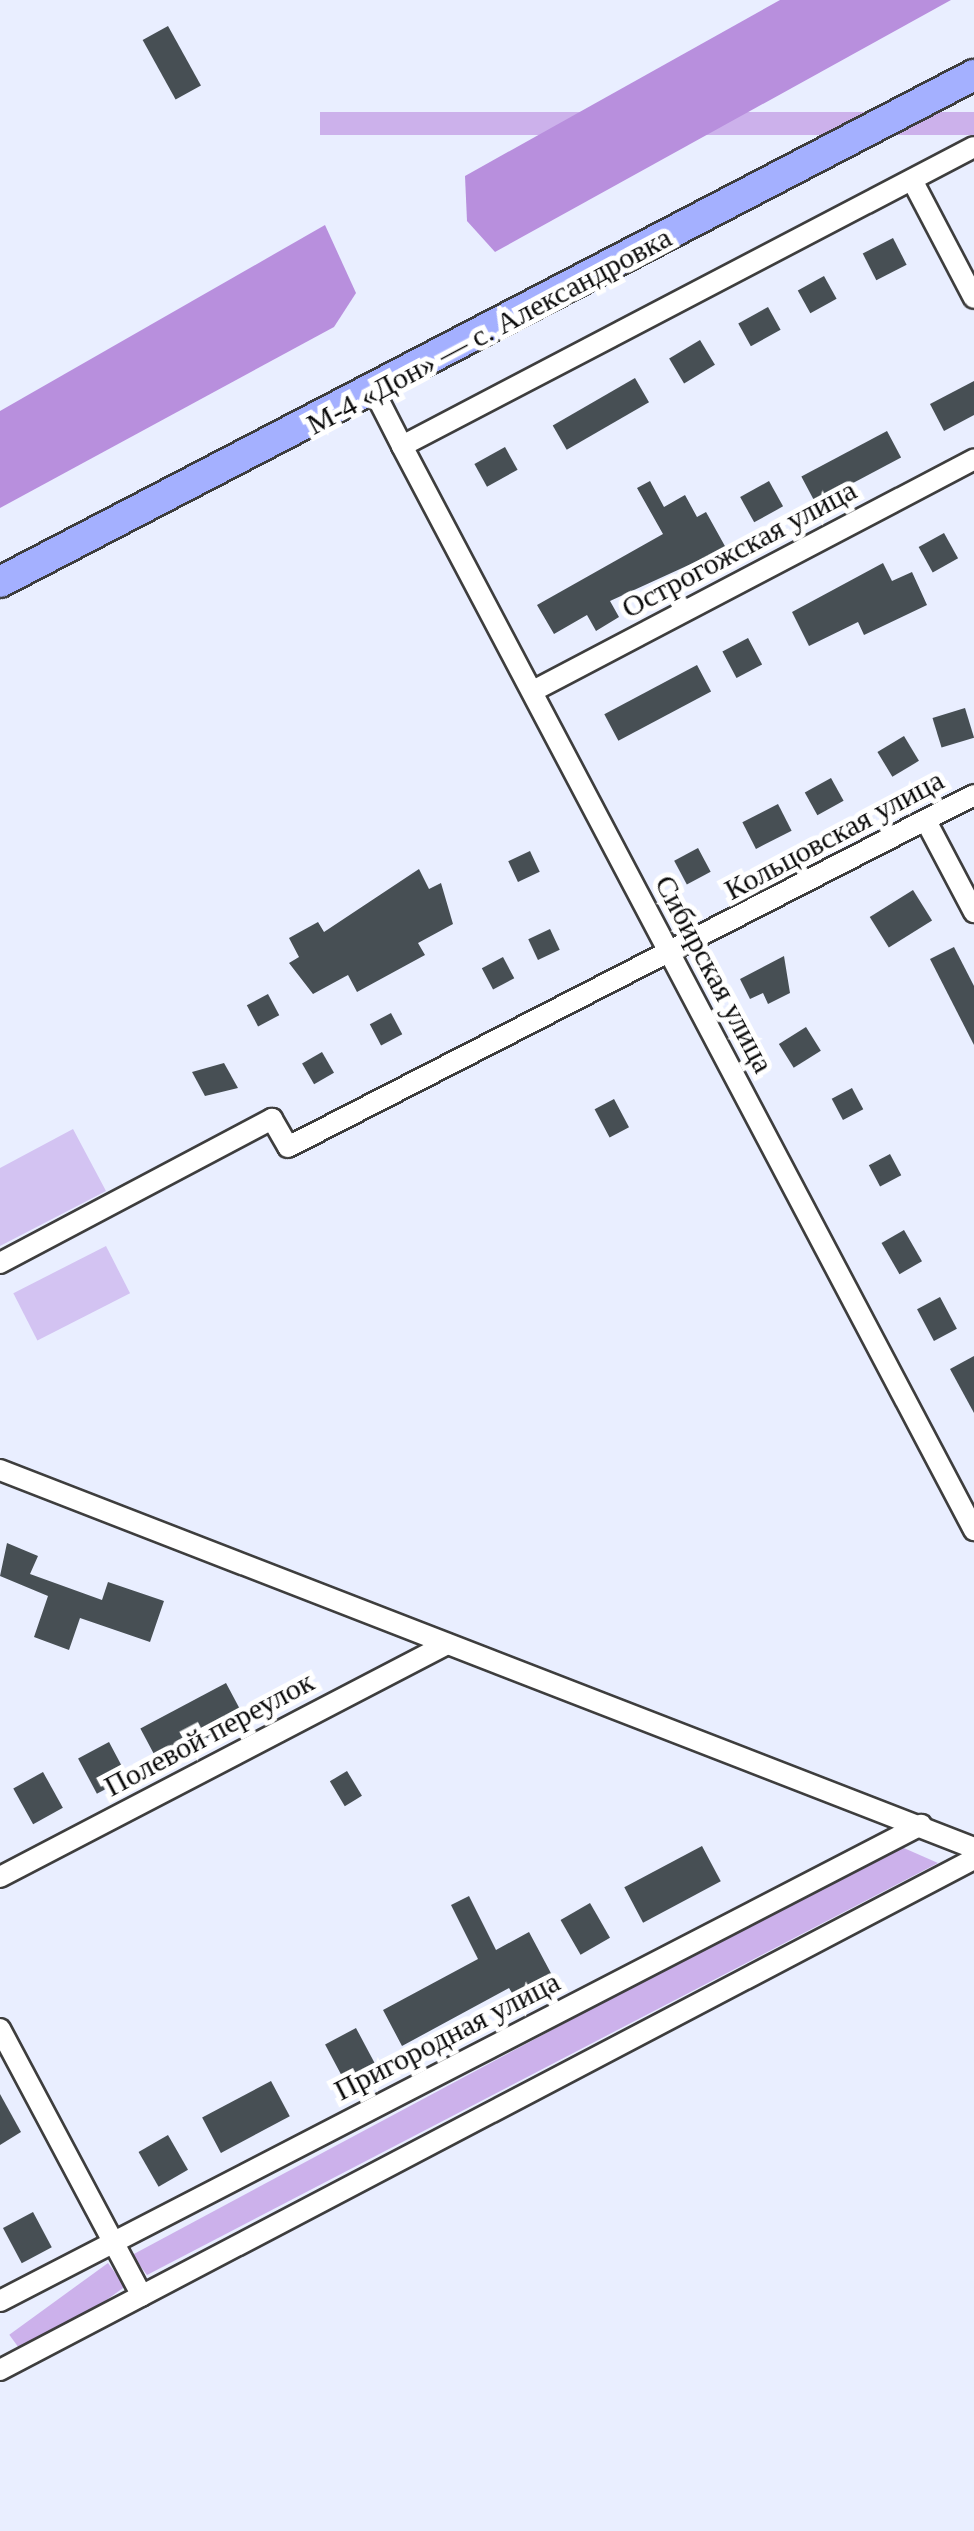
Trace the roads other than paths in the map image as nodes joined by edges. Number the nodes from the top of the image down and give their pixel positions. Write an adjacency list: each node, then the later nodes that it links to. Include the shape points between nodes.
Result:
1 (974, 74): 5 (main road, М-4 «Дон» — с. Александровка)
2 (974, 146): 3 (street)
3 (912, 180): 4 (street); 6 (street)
4 (974, 298)
5 (375, 393): 6 (street, Сибирская улица); 8 (main road, М-4 «Дон» — с. Александровка)
6 (402, 446): 9 (street, Сибирская улица)
7 (974, 460): 9 (street, Острогожская улица)
8 (0, 582)
9 (533, 691): 13 (street, Сибирская улица)
10 (974, 795): 11 (street, Кольцовская улица)
11 (926, 820): 12 (street); 13 (street, Кольцовская улица)
12 (974, 912)
13 (668, 955): 14 (street, Кольцовская улица, via 288,1146 272,1119); 16 (street, Сибирская улица)
14 (0, 1263)
15 (0, 1470): 17 (street)
16 (974, 1530)
17 (446, 1644): 18 (street); 21 (street, Полевой переулок)
18 (922, 1825): 19 (street); 23 (street, Пригородная улица)
19 (974, 1848)
20 (974, 1859): 24 (street)
21 (0, 1878)
22 (0, 2029): 23 (street)
23 (114, 2242): 24 (street); 25 (street, Пригородная улица)
24 (142, 2296): 26 (street)
25 (0, 2301)
26 (0, 2370)

